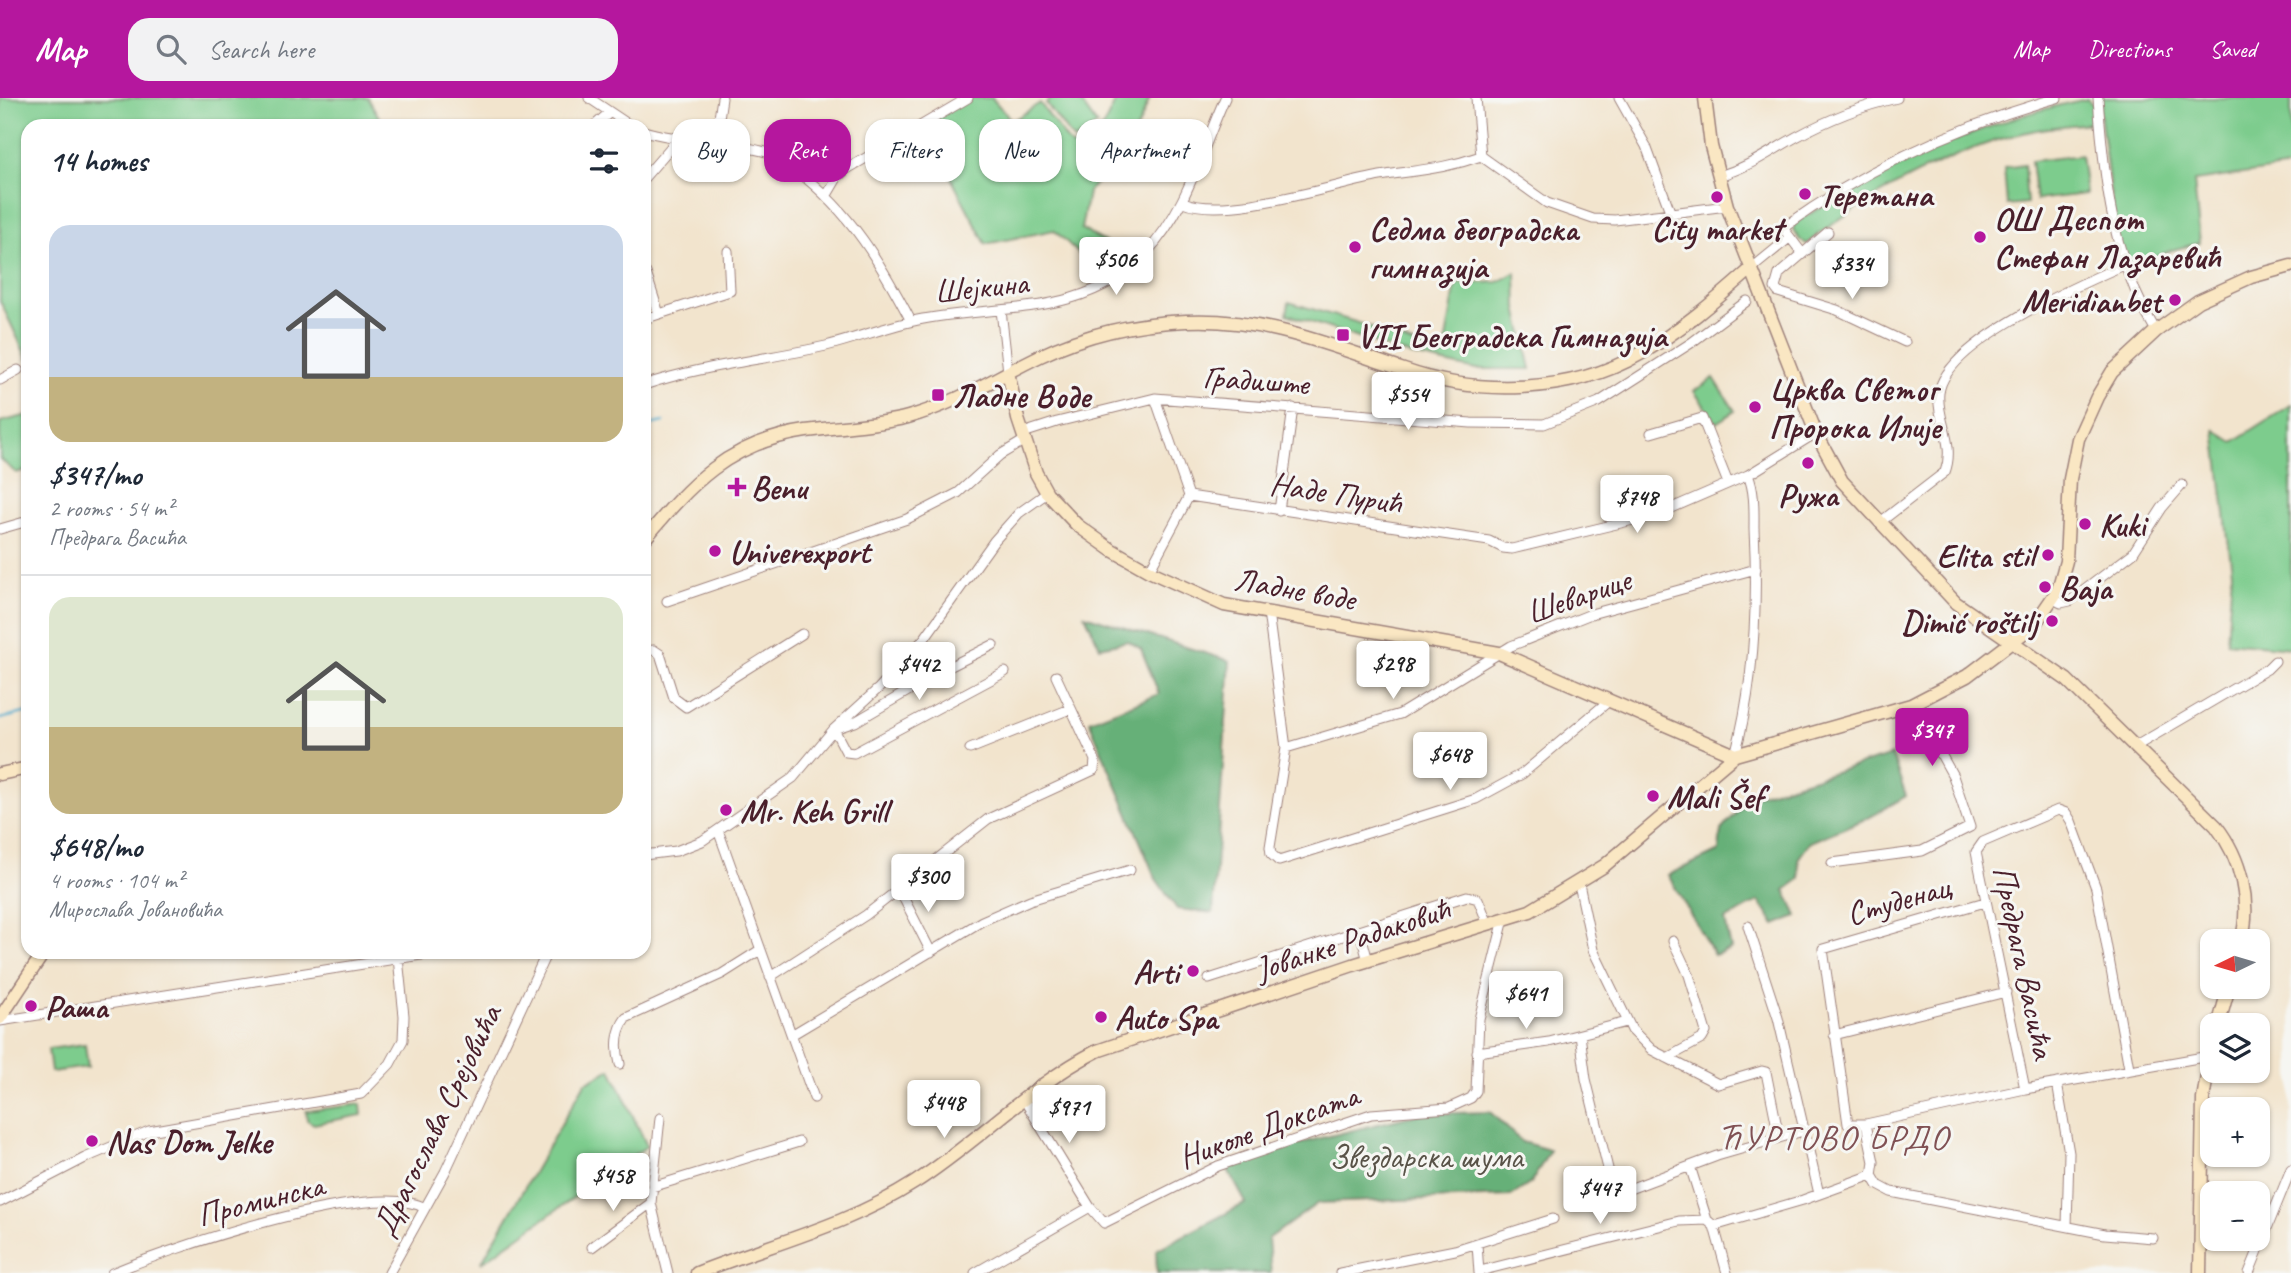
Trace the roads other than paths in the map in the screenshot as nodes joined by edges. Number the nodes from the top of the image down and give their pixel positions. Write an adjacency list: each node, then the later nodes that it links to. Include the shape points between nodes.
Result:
1 (589, 98): 11 (street)
2 (722, 98): 14 (street)
3 (968, 98): 22 (street, via 847,169)
4 (1225, 98): 23 (street, Шејкина)
5 (1476, 98): 19 (street)
6 (1619, 98): 25 (street, via 1646,146)
7 (1705, 98): 21 (main road)
8 (1897, 98): 21 (street, via 1859,106 1752,165)
9 (2057, 98): 27 (street, via 1966,126 1908,152 1823,199 1783,228)
10 (2098, 98): 30 (street, via 2106,195)
11 (609, 113): 12 (street); 13 (street)
12 (602, 119)
13 (619, 119)
14 (719, 119)
15 (651, 133): 16 (street)
16 (672, 139)
17 (672, 146): 20 (street)
18 (750, 150): 22 (street, via 768,153)
19 (1481, 156): 23 (street, via 1448,168 1381,176 1255,202 1213,206); 25 (street, via 1535,196 1581,216 1603,220)
20 (651, 170)
21 (1718, 176): 24 (main road)
22 (827, 195): 38 (street, via 867,244)
23 (1183, 202): 35 (street, Шејкина, via 1147,253 1110,284 1066,302)
24 (1727, 206): 25 (street); 32 (main road)
25 (1671, 214)
26 (1828, 232): 29 (street)
27 (1789, 238): 29 (street); 32 (street)
28 (728, 251): 36 (street, via 730,291)
29 (1802, 253): 40 (street, via 1779,274 1774,283 1778,292 1836,310)
30 (2124, 265): 39 (street); 57 (street, via 2038,306 1976,344 1949,370 1939,391 1948,449 1945,472)
31 (2291, 266): 39 (main road, Јованке Радаковић, via 2225,288)
32 (1751, 270): 42 (main road, via 1638,355 1598,372 1556,382 1497,387 1446,381 1285,330 1192,320 1107,332 1057,348); 48 (main road)
33 (651, 289): 36 (street)
34 (1747, 301): 46 (street, Градиште, via 1599,402 1554,422 1507,425)
35 (1000, 310): 38 (street, Шејкина); 42 (street, Ладне воде)
36 (659, 314): 37 (street)
37 (651, 317)
38 (911, 321): 44 (street, Шејкина, via 828,345 691,370)
39 (2156, 331): 62 (main road, Јованке Радаковић, via 2112,372 2083,426 2070,479 2066,561)
40 (1905, 342)
41 (18, 370): 43 (street)
42 (1008, 372): 49 (main road, Ладне воде); 59 (main road, via 918,414 803,431 744,450 699,477)
43 (0, 380)
44 (651, 383)
45 (1155, 398): 46 (street, Градиште); 49 (street, Градиште, via 1057,422); 54 (street)
46 (1293, 408): 55 (street)
47 (1651, 433): 51 (street, via 1702,418)
48 (1816, 433): 50 (street, Наде Пурић); 57 (main road, via 1842,481)
49 (1024, 437): 53 (main road, Ладне воде); 63 (street, Градиште, via 958,493 907,519)
50 (1748, 475): 51 (street, Наде Пурић); 60 (street)
51 (1728, 483): 55 (street, Наде Пурић, via 1658,514 1516,548)
52 (2182, 485): 62 (street, via 2127,559 2070,601)
53 (1047, 493): 61 (main road, Ладне воде, via 1083,530); 76 (street, via 1019,513 918,646)
54 (1189, 496): 55 (street, Наде Пурић); 61 (street)
55 (1279, 510)
56 (21, 523): 58 (street)
57 (1879, 523): 66 (main road, via 1956,603)
58 (0, 529)
59 (651, 532)
60 (1756, 569): 69 (street, Шеварице, via 1591,614); 80 (street, via 1755,644)
61 (1149, 571): 64 (main road, Ладне воде, via 1217,603)
62 (2053, 599): 66 (main road, Јованке Радаковић, via 2034,625)
63 (667, 601)
64 (1268, 612): 69 (main road, Ладне воде); 78 (street)
65 (803, 634): 68 (street, via 690,706 674,698 658,651)
66 (2013, 642): 74 (main road, Јованке Радаковић, via 1967,677); 77 (main road, via 2064,677)
67 (993, 645): 76 (street, via 864,718)
68 (651, 651)
69 (1499, 653): 73 (main road, Ладне воде); 78 (street, Шеварице, via 1400,714)
70 (2275, 661): 77 (street, via 2267,670)
71 (1005, 672): 76 (street, via 855,753 846,752)
72 (1056, 676): 75 (street)
73 (1610, 700): 78 (street, via 1522,774 1476,799 1283,861 1274,858 1270,847); 80 (main road, Ладне воде)
74 (1912, 705): 80 (main road, Јованке Радаковић); 85 (street, Предрага Васића, via 1927,743 1942,756 1953,776 1970,827 1922,851)
75 (1070, 709): 79 (street); 88 (street, via 1095,760 1094,770 988,819)
76 (834, 729): 83 (street, via 793,778)
77 (2136, 746): 93 (main road, via 2207,816 2230,847 2245,899)
78 (1286, 748)
79 (970, 749)
80 (1735, 755): 87 (main road, Јованке Радаковић)
81 (21, 770): 82 (main road)
82 (0, 775)
83 (718, 830): 84 (street, via 685,848); 96 (street)
84 (651, 854)
85 (1832, 863)
86 (1129, 870): 97 (street, via 1002,911)
87 (1579, 884): 90 (main road, Јованке Радаковић, via 1542,906); 107 (street, via 1593,950)
88 (899, 889): 97 (street); 103 (street)
89 (1985, 902): 105 (street, Предрага Васића); 110 (street, Студенац, via 1825,946 1822,956); 115 (street, Предрага Васића, via 1977,847 2057,810 2066,813 2096,888)
90 (1504, 919): 91 (main road, Јованке Радаковић); 111 (street, Николе Доксата, via 1479,1019)
91 (1488, 924): 94 (street, via 1478,900 1467,896); 102 (main road, Јованке Радаковић)
92 (1748, 926): 123 (street, via 1779,1017)
93 (2242, 929)
94 (1360, 931): 102 (street); 104 (street)
95 (1674, 941): 113 (street, via 1706,1032 1702,1039)
96 (760, 950): 103 (street); 114 (street, via 722,974 626,1018 619,1030)
97 (931, 952): 108 (street)
98 (39, 959): 106 (main road)
99 (392, 959): 106 (street)
100 (398, 959): 131 (street, via 402,1040 390,1064 361,1094 149,1131)
101 (544, 959): 134 (street, Драгослава Срејовића)
102 (1368, 961): 120 (main road, Јованке Радаковић, via 1122,1041 1081,1059)
103 (770, 977): 108 (street)
104 (1209, 979)
105 (2006, 992): 110 (street); 118 (street, Предрага Васића)
106 (0, 1020)
107 (1627, 1022): 109 (street); 113 (street, via 1646,1046)
108 (793, 1034): 119 (street)
109 (1580, 1035): 111 (street); 126 (street, via 1586,1079 1614,1189)
110 (1833, 1035): 122 (street, via 1849,1124)
111 (1477, 1052): 133 (street, Николе Доксата, via 1476,1093 1457,1105 1371,1114 1218,1166 1104,1223)
112 (2200, 1053): 115 (street)
113 (1667, 1058): 124 (street, via 1718,1084 1766,1072)
114 (620, 1064)
115 (2129, 1068): 116 (street)
116 (2057, 1083): 118 (street); 137 (street, via 2069,1153)
117 (2206, 1083): 149 (main road)
118 (2025, 1089): 122 (street)
119 (814, 1098)
120 (1023, 1098): 133 (street); 145 (main road, Јованке Радаковић, via 941,1164 879,1203 834,1225)
121 (660, 1118): 129 (street)
122 (1866, 1124): 128 (street, via 1874,1162)
123 (1802, 1131): 124 (street); 130 (street)
124 (1779, 1138): 126 (street)
125 (799, 1142): 129 (street)
126 (1690, 1166): 136 (street)
127 (2291, 1168): 150 (street)
128 (1872, 1175): 130 (street); 137 (street, via 1891,1192)
129 (652, 1187): 132 (street)
130 (1819, 1194): 136 (street)
131 (0, 1202)
132 (651, 1203): 140 (street); 144 (street)
133 (1090, 1207): 146 (street)
134 (425, 1208): 142 (street, Проминска, via 367,1203 315,1210 166,1250); 143 (street, Драгослава Срејовића)
135 (1553, 1219): 139 (street)
136 (1710, 1223): 141 (street, via 1675,1222); 148 (street)
137 (2067, 1226): 138 (street)
138 (2153, 1238)
139 (1477, 1244): 141 (street); 147 (street)
140 (592, 1247)
141 (1480, 1272)
142 (112, 1273)
143 (388, 1273)
144 (668, 1273)
145 (697, 1273)
146 (975, 1273)
147 (1340, 1273)
148 (1727, 1273)
149 (2200, 1273)
150 (2249, 1273)

